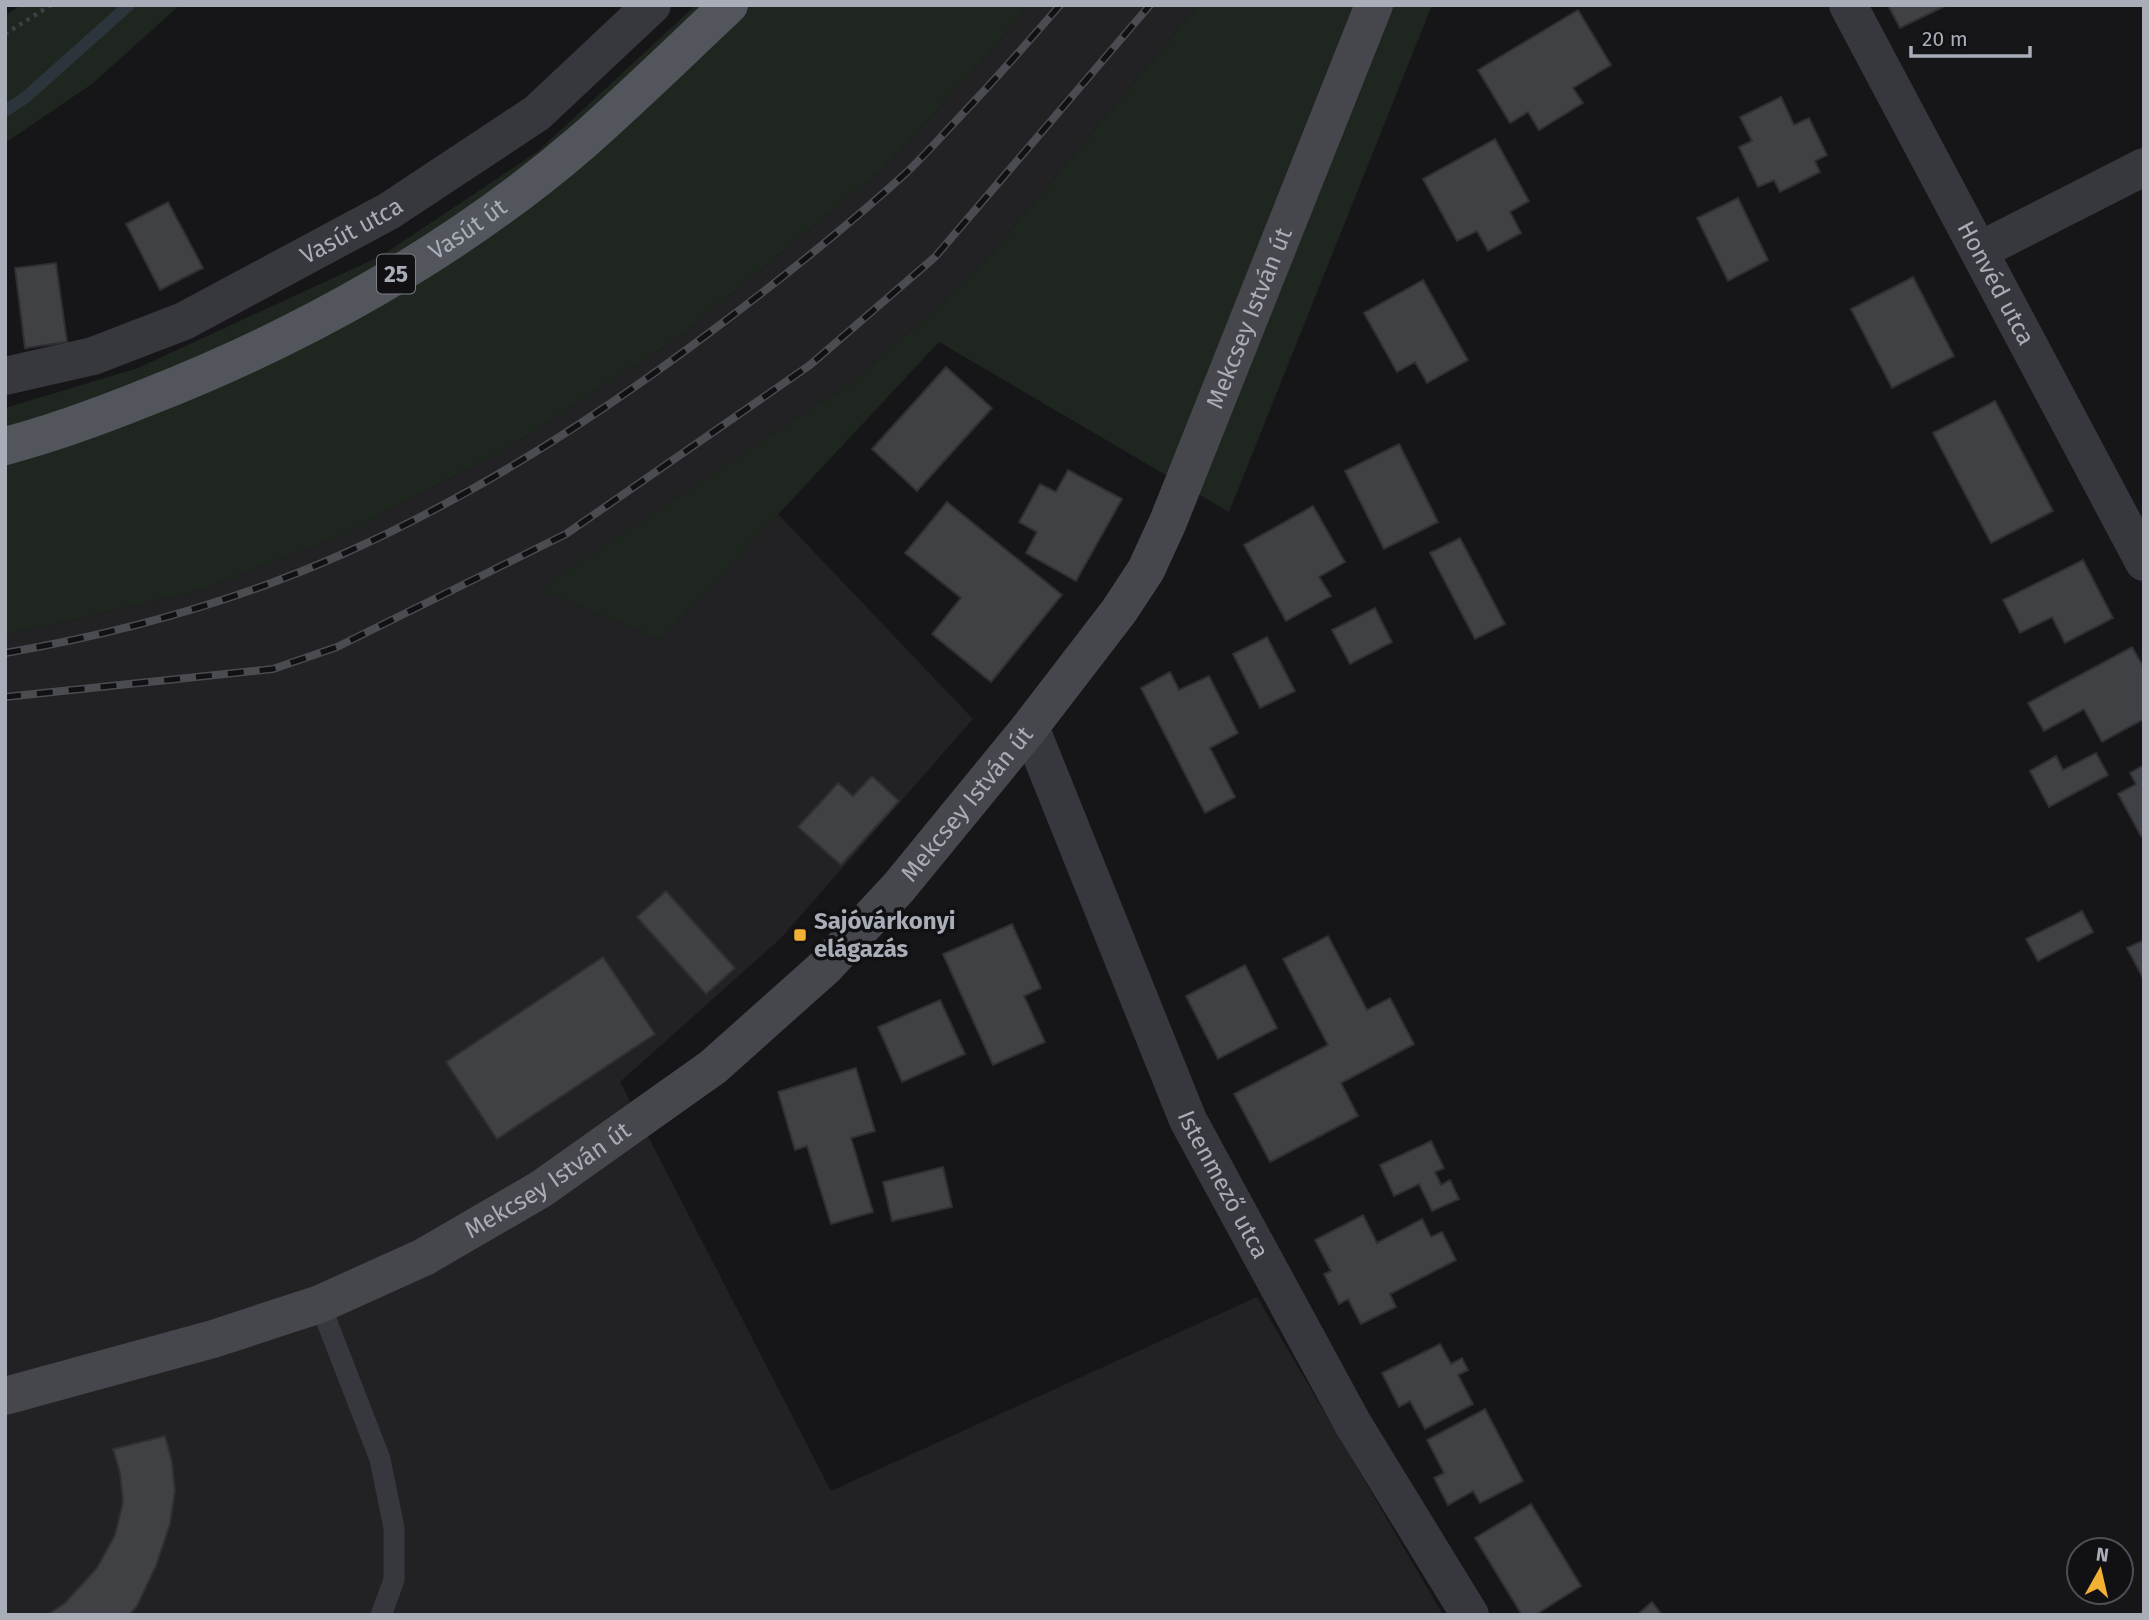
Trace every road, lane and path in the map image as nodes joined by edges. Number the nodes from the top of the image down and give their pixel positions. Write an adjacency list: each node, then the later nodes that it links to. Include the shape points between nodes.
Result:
1 (51, 5): 6 (path)
2 (652, 5): 9 (street, Vasút utca, via 537,113 389,211 184,321 93,356)
3 (729, 5): 10 (main road, Vasút út / 25, via 581,143 512,197 409,266 286,336 193,379 99,417)
4 (1374, 5): 12 (street, Mekcsey István út, via 1146,569)
5 (1848, 5): 8 (street, Honvéd utca)
6 (5, 34)
7 (2144, 167): 8 (street)
8 (1979, 251): 11 (street, Honvéd utca)
9 (5, 376)
10 (5, 446)
11 (2144, 562)
12 (1030, 727): 13 (street, Mekcsey István út, via 899,887 824,967 713,1067 541,1189 424,1257); 16 (street, Istenmező utca, via 1188,1120 1353,1424)
13 (320, 1304): 14 (street, Mekcsey István út, via 214,1339); 15 (lane, via 380,1459 394,1528 394,1580)
14 (5, 1396)
15 (382, 1615)
16 (1470, 1615)

